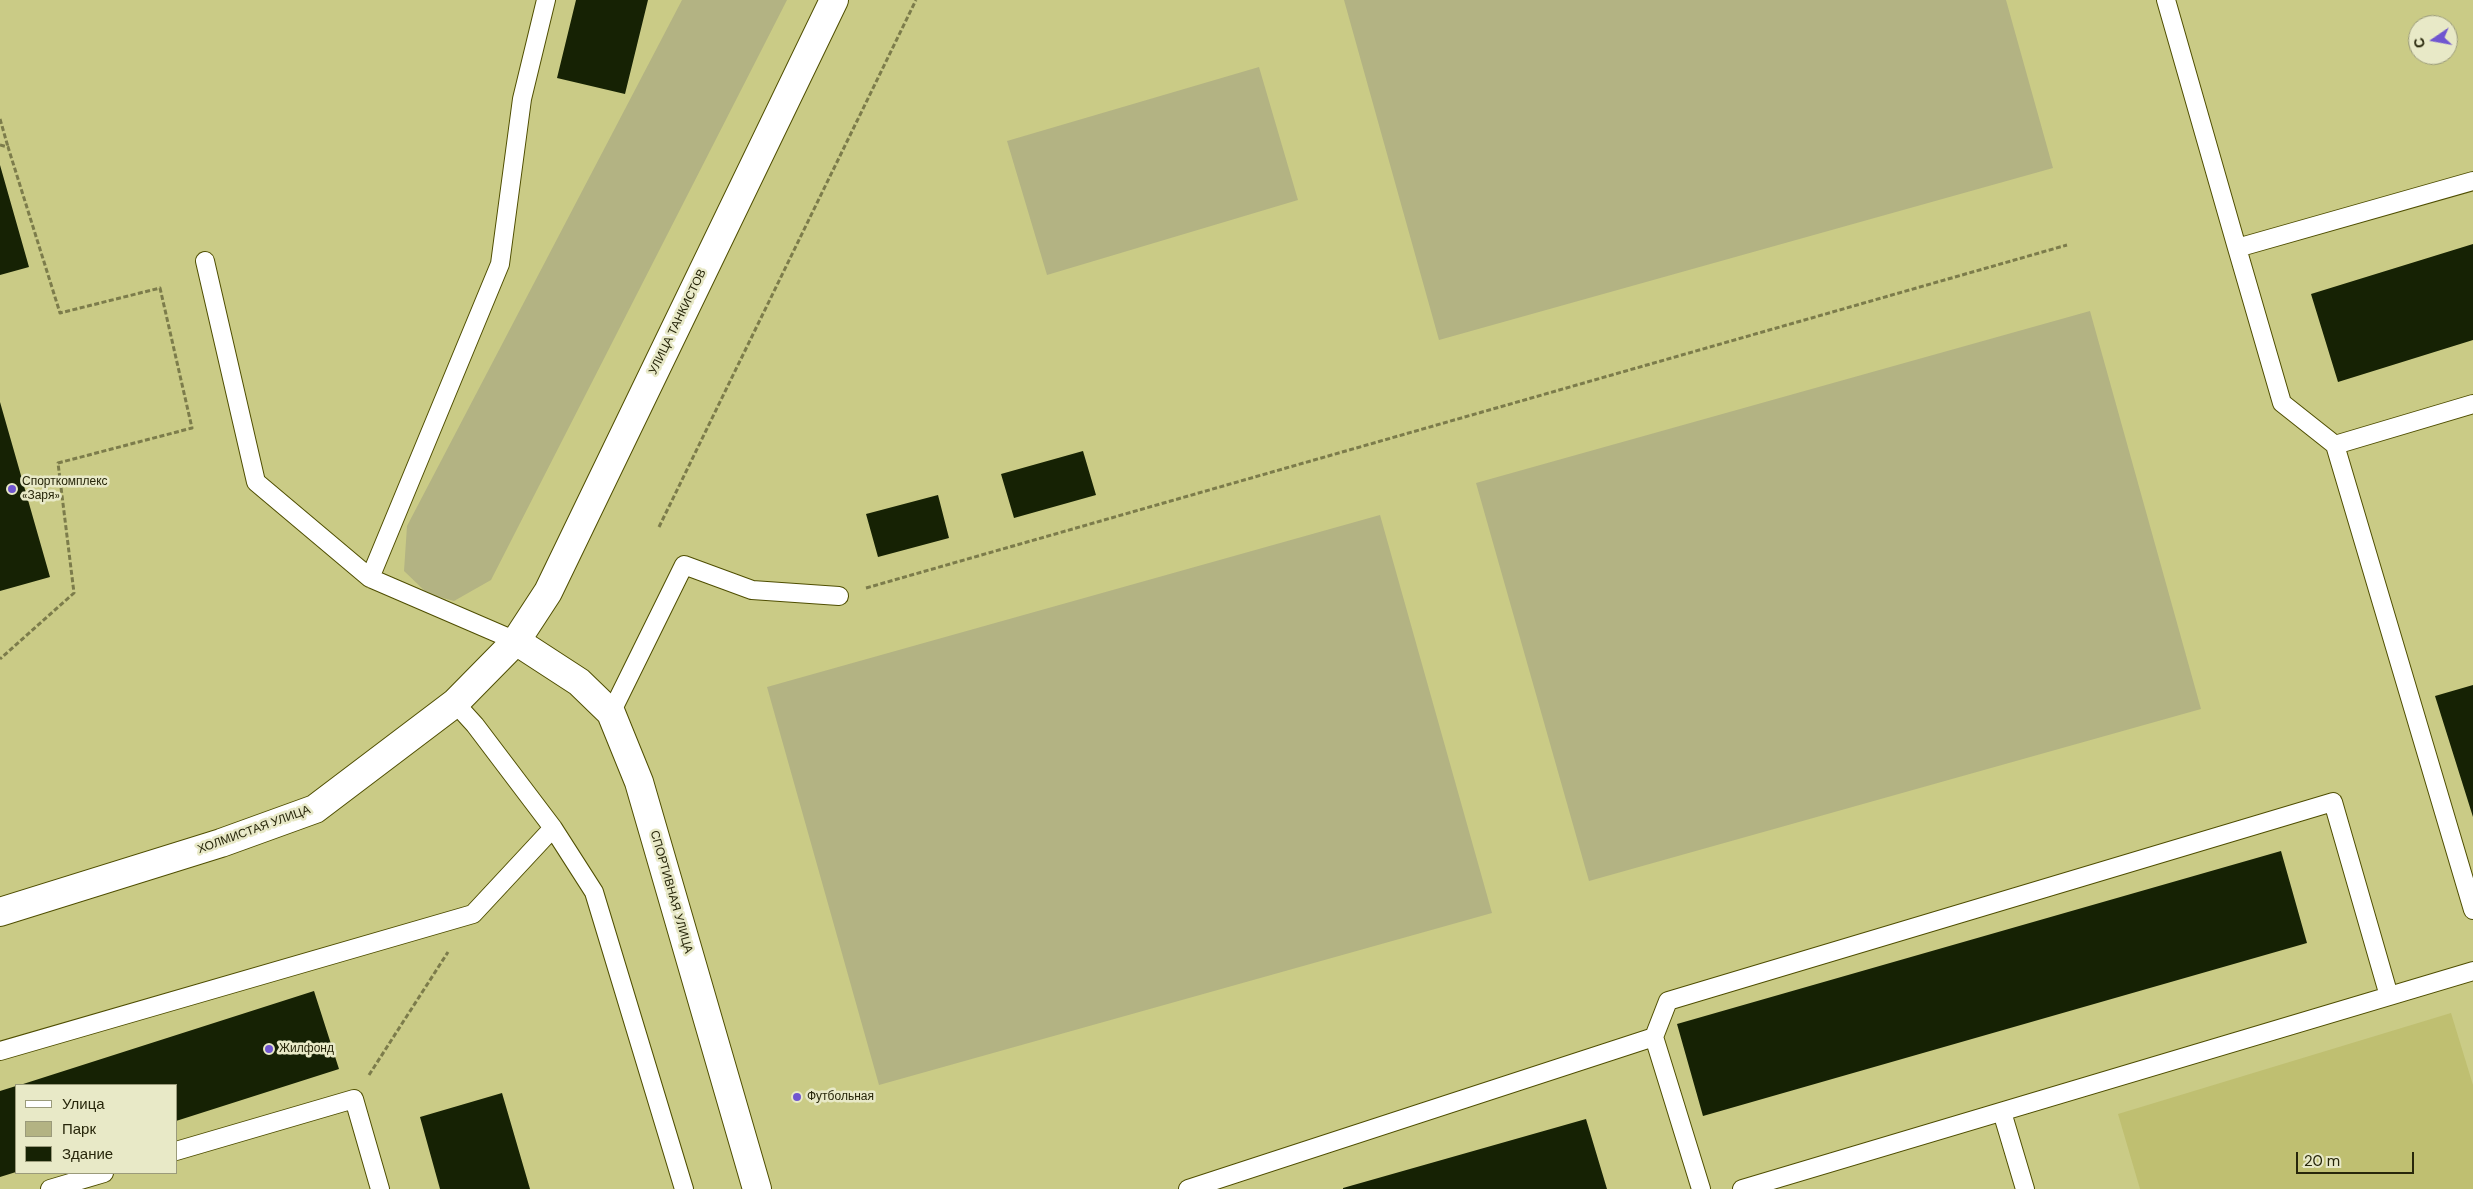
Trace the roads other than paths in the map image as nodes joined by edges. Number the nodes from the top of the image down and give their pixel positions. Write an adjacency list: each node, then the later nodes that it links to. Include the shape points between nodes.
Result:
1 (546, 0): 9 (lane, via 522,99 500,264)
2 (834, 0): 11 (street, УЛИЦА ТАНКИСТОВ, via 548,592)
3 (2166, 0): 5 (lane)
4 (2473, 181): 5 (lane)
5 (2237, 248): 8 (lane, via 2282,403)
6 (205, 262): 9 (lane, via 256,482)
7 (2473, 404): 8 (lane)
8 (2335, 445): 15 (lane)
9 (370, 578): 11 (lane)
10 (839, 596): 13 (lane, via 752,590 684,565)
11 (516, 641): 12 (street, ХОЛМИСТАЯ УЛИЦА); 13 (street, СПОРТИВНАЯ УЛИЦА, via 579,682)
12 (455, 703): 14 (lane); 16 (street, ХОЛМИСТАЯ УЛИЦА, via 315,809 221,843)
13 (611, 713): 27 (street, СПОРТИВНАЯ УЛИЦА, via 638,782)
14 (553, 828): 20 (lane, via 473,914); 26 (lane, via 594,892)
15 (2473, 910)
16 (0, 912)
17 (2473, 971): 18 (lane)
18 (2389, 996): 19 (lane, via 2333,802 1668,1000); 21 (lane)
19 (1654, 1037): 28 (lane); 29 (lane)
20 (0, 1051)
21 (2002, 1112): 30 (lane); 31 (lane)
22 (178, 1150): 25 (lane, via 354,1099)
23 (101, 1174): 24 (lane)
24 (50, 1189)
25 (380, 1189)
26 (684, 1189)
27 (757, 1189)
28 (1188, 1189)
29 (1701, 1189)
30 (1742, 1189)
31 (2025, 1189)

